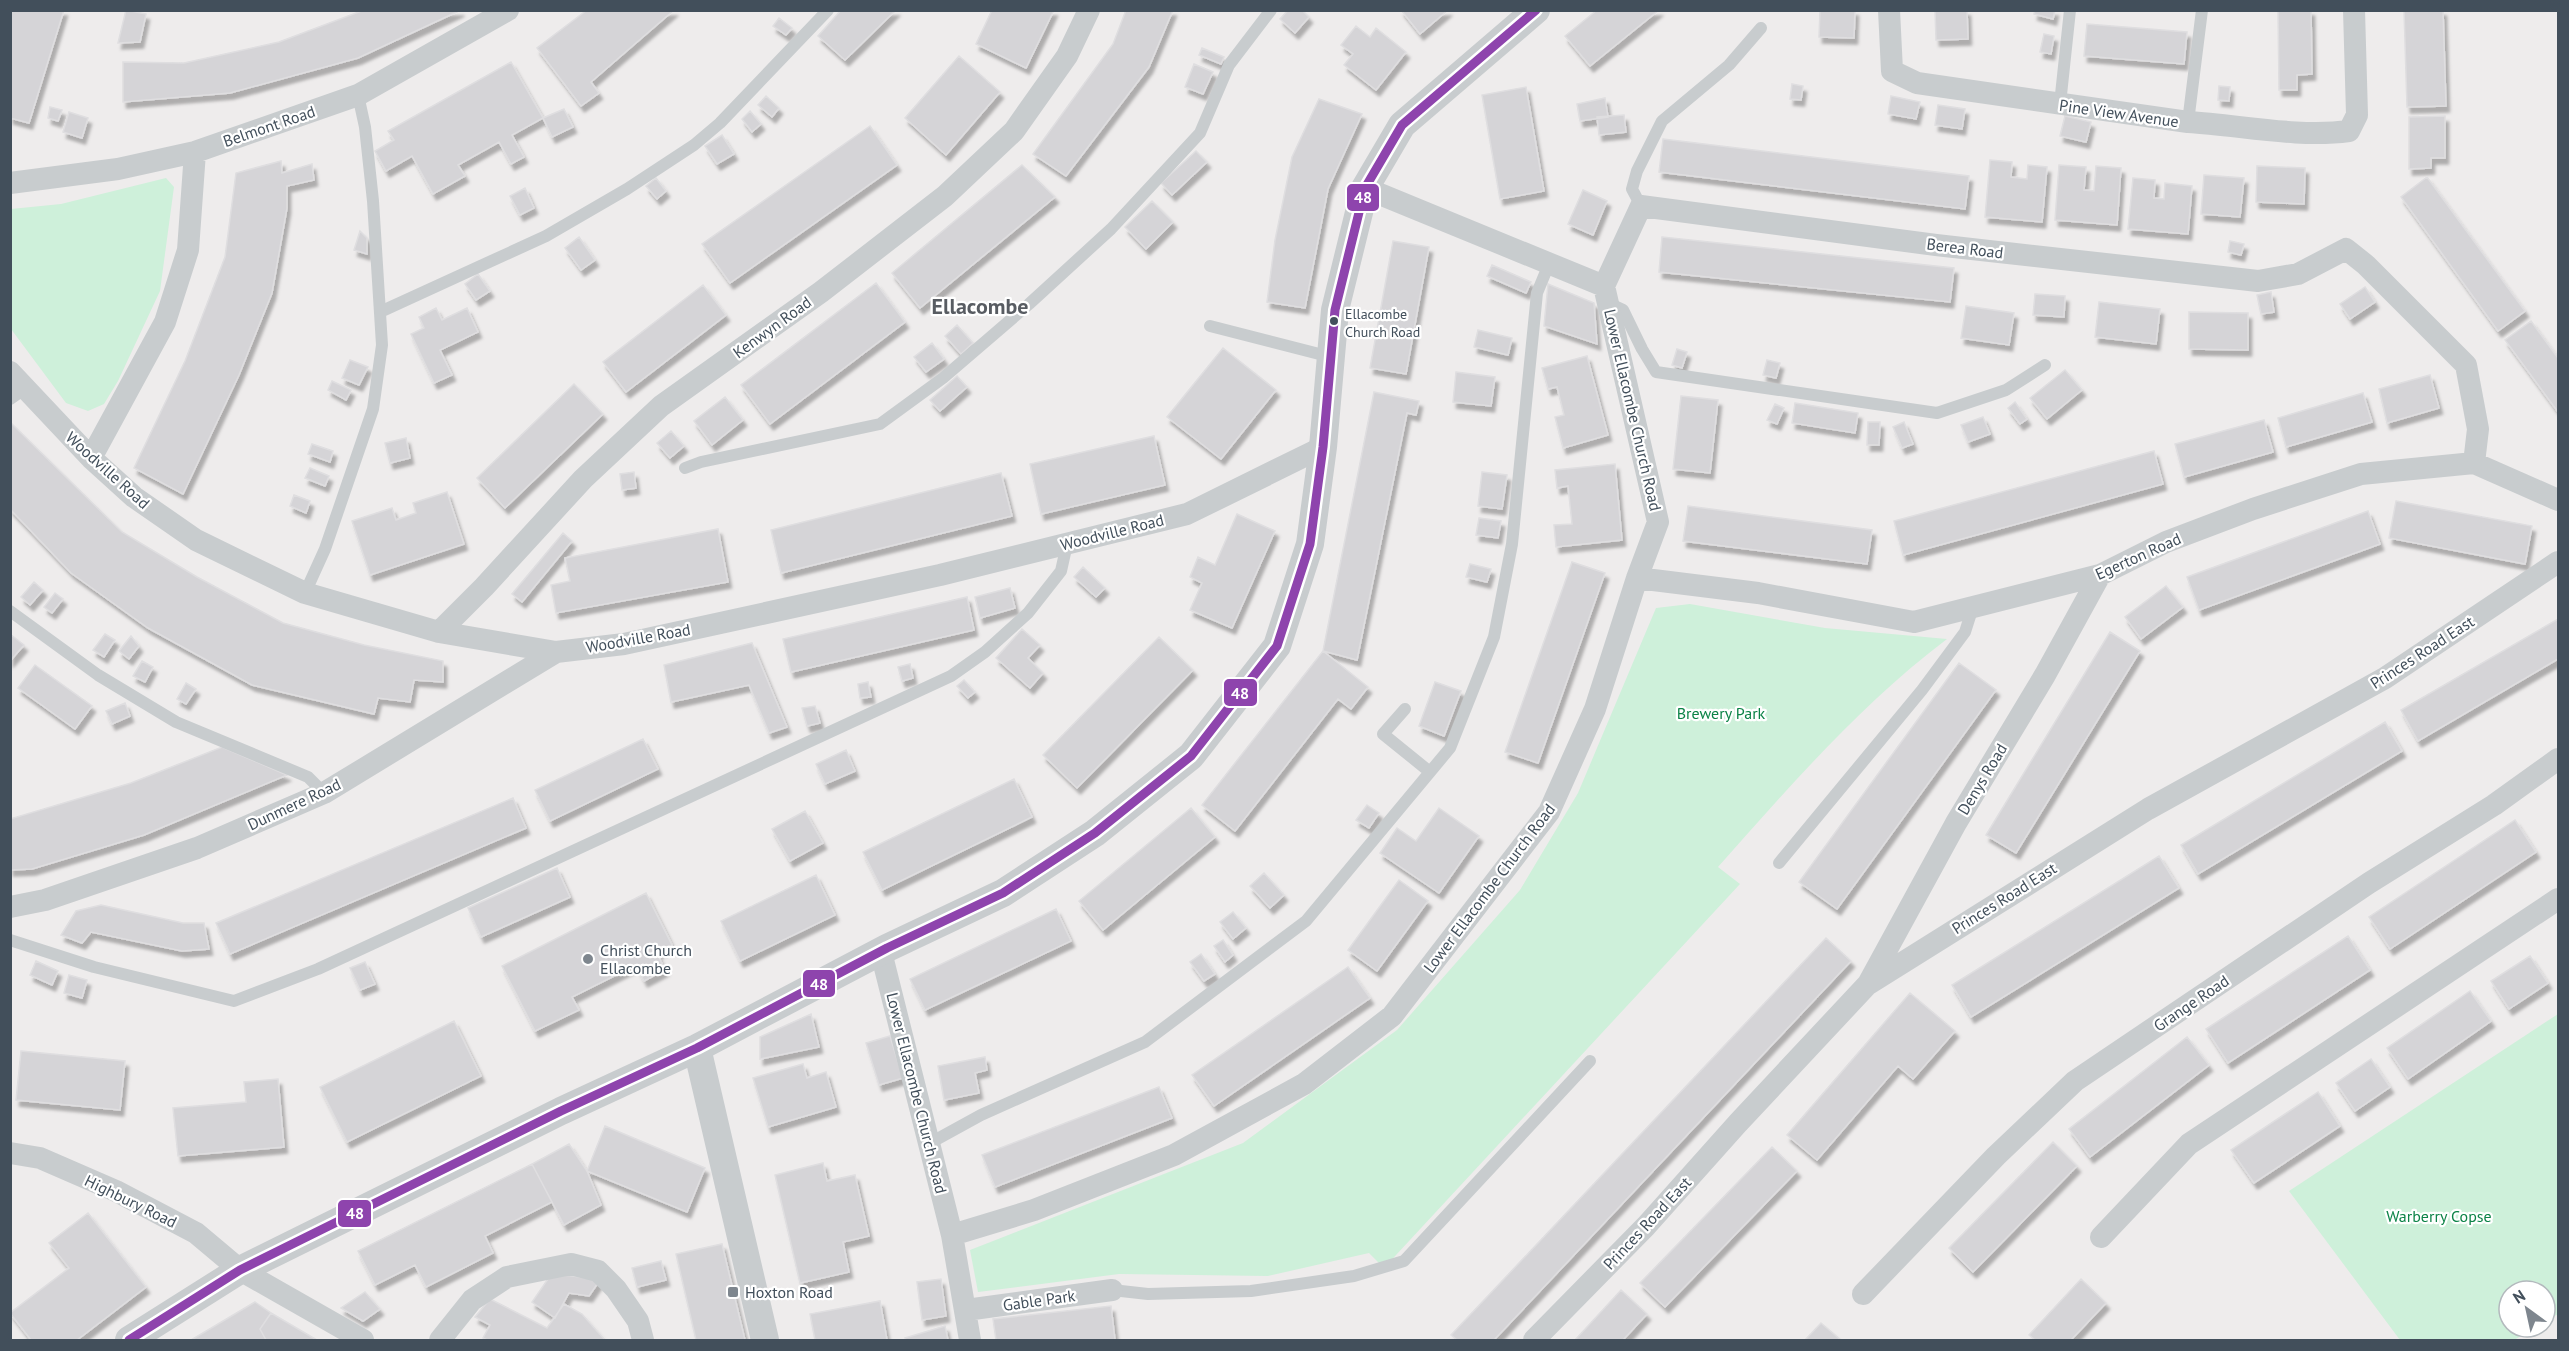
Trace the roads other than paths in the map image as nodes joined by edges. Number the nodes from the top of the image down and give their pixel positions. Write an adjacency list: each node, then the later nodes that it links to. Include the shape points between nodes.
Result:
1 (508, 10): 11 (street, Belmont Road)
2 (828, 10): 20 (lane, via 766,77 694,145 546,236)
3 (1089, 10): 37 (street, Kenwyn Road, via 1067,56 1014,131 945,196 821,292 661,406 583,479)
4 (1271, 10): 28 (lane, via 1230,65 1200,133 1111,229 943,378 880,424)
5 (1536, 10): 16 (street, via 1402,125)
6 (1888, 10): 12 (street, Pine View Avenue, via 1892,71 1917,83)
7 (2070, 10): 12 (lane)
8 (2202, 10): 13 (lane)
9 (2354, 10): 13 (street, Pine View Avenue, via 2357,115 2349,131 2324,135)
10 (1761, 28): 17 (lane, via 1729,65 1662,121 1634,180 1632,189)
11 (358, 95): 14 (street, Belmont Road); 20 (lane, via 373,201)
12 (2060, 104): 13 (street, Pine View Avenue)
13 (2188, 123)
14 (195, 152): 15 (street, Belmont Road, via 118,169); 26 (street, via 188,250 165,322)
15 (10, 183)
16 (1365, 188): 18 (street, Lower Ellacombe Church Road); 22 (street, via 1335,310)
17 (1641, 206): 19 (street); 27 (street, Berea Road, via 1936,245 2258,281 2298,274 2346,249 2466,365 2478,429)
18 (1548, 264): 19 (street, Lower Ellacombe Church Road); 41 (lane, via 1537,293 1512,544 1494,637 1450,748)
19 (1606, 294): 23 (lane, via 1623,310 1656,372 1937,413 2006,390); 33 (street, Lower Ellacombe Church Road, via 1659,522)
20 (380, 312): 34 (lane, via 382,345 372,409 325,549)
21 (1210, 326): 22 (lane)
22 (1330, 357): 25 (street)
23 (2045, 365)
24 (15, 387): 26 (street, Woodville Road)
25 (1323, 447): 30 (street, Woodville Road, via 1187,514); 47 (street, via 1310,544 1277,646 1191,756 1095,833 1003,893)
26 (91, 458): 34 (street, Woodville Road, via 134,497 196,540)
27 (2474, 463): 29 (street, Egerton Road); 32 (street, Egerton Road, via 2361,474 2166,542)
28 (685, 468)
29 (2559, 500)
30 (1067, 544): 38 (street, Woodville Road, via 624,644); 46 (lane, via 1061,571 1028,613 951,676 329,964 234,1001 94,966)
31 (2559, 562): 48 (street, Princes Road East, via 2385,678 2148,809)
32 (2100, 575): 35 (street, Egerton Road); 48 (street, Denys Road)
33 (1637, 578): 35 (street, Egerton Road, via 1758,593 1914,622); 53 (street, Lower Ellacombe Church Road, via 1595,710 1549,812 1392,1016 1304,1084 1174,1155 1034,1210)
34 (305, 593): 37 (street, Woodville Road)
35 (1973, 607): 43 (lane, via 1965,632 1922,690)
36 (10, 611): 42 (lane, via 98,675 176,722 308,777)
37 (439, 632): 38 (street, Woodville Road)
38 (556, 652): 42 (street, Dunmere Road)
39 (1405, 710): 41 (lane, via 1383,734)
40 (2559, 759): 57 (street, Grange Road, via 2075,1081 1996,1156)
41 (1430, 771): 51 (lane, via 1306,921 1145,1042 981,1115)
42 (324, 793): 45 (street, Dunmere Road, via 197,848 45,900)
43 (1779, 863)
44 (2559, 899): 54 (street, via 2189,1144)
45 (10, 907)
46 (10, 940)
47 (881, 952): 49 (street); 51 (street, Lower Ellacombe Church Road)
48 (1867, 985): 65 (street, Princes Road East, via 1646,1226)
49 (697, 1048): 55 (street); 63 (street)
50 (1590, 1061): 56 (lane, via 1404,1261 1354,1276 1251,1291 1148,1294)
51 (930, 1143): 53 (street, Lower Ellacombe Church Road)
52 (10, 1153): 55 (street, Highbury Road, via 40,1158 116,1191 196,1233)
53 (952, 1234): 58 (street, Lower Ellacombe Church Road)
54 (2101, 1237)
55 (240, 1270): 59 (street); 60 (street, Highbury Road)
56 (1112, 1290): 58 (street, Gable Park)
57 (1863, 1294)
58 (966, 1310): 64 (street, Lower Ellacombe Church Road)
59 (129, 1341)
60 (363, 1341)
61 (440, 1341): 62 (street, via 472,1300 507,1277 571,1264 598,1271 616,1289 638,1321)
62 (643, 1341)
63 (765, 1341)
64 (970, 1341)
65 (1534, 1341)

